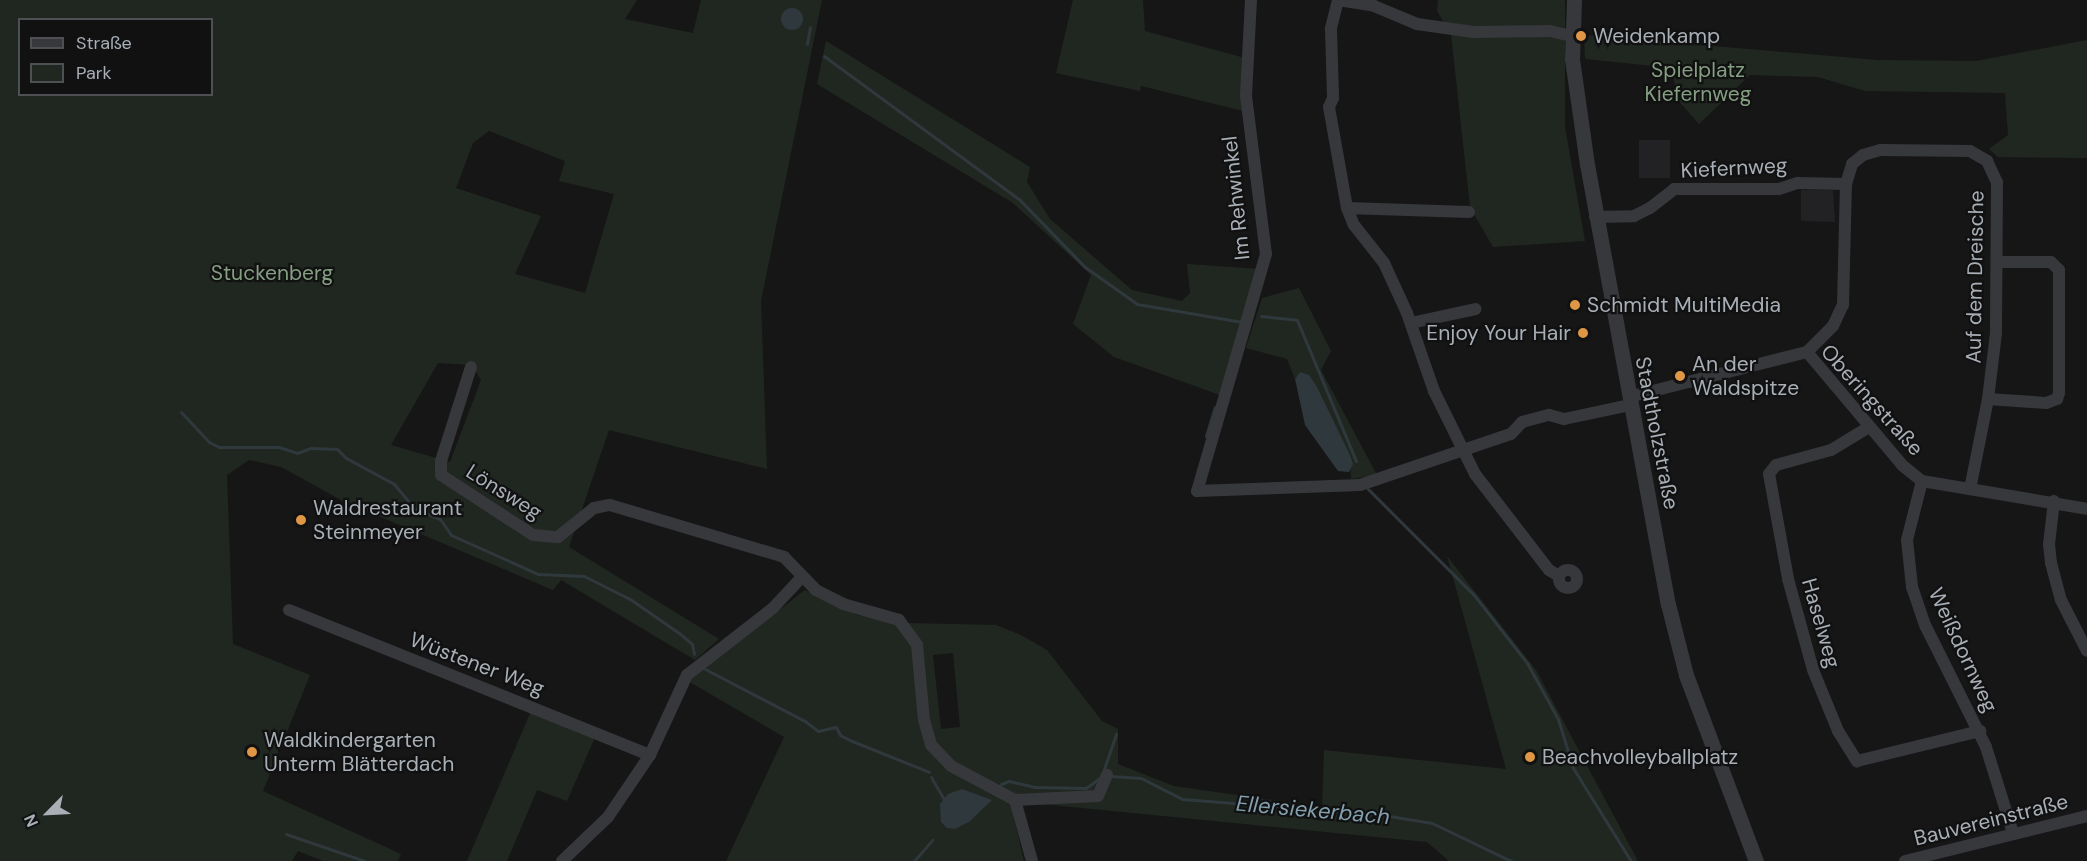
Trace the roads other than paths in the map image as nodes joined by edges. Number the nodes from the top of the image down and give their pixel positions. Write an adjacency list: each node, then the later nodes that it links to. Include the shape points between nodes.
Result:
1 (1251, 0): 17 (street, Im Rehwinkel, via 1246,96 1265,262 1197,491 1360,485)
2 (1338, 0): 4 (street, via 1374,6 1417,24 1473,32 1550,31); 6 (street, via 1331,29 1333,98 1329,107)
3 (1575, 0): 4 (street, Stadtholzstraße)
4 (1571, 36): 8 (street, Stadtholzstraße)
5 (1846, 184): 8 (street, Kiefernweg, via 1798,183 1779,189 1674,189 1634,216); 9 (street, Auf dem Dreische, via 1852,164 1871,152 1979,154 1994,169 1997,182); 12 (street, Auf dem Dreische, via 1843,305 1833,326)
6 (1347, 208): 7 (street); 11 (street, via 1354,225 1384,263)
7 (1469, 212)
8 (1595, 218): 15 (street, Stadtholzstraße)
9 (1997, 262): 14 (street, Auf dem Dreische); 14 (street, via 2051,262 2059,270 2059,393 2057,399 2046,403)
10 (1476, 309): 11 (street)
11 (1411, 323): 17 (street, via 1423,364)
12 (1807, 352): 15 (street, Oberingstraße); 16 (street, Oberingstraße)
13 (471, 367): 23 (street, Lönsweg, via 441,461 441,475 520,528 533,535 558,537 601,504 784,557)
14 (1989, 399): 19 (street, Auf dem Dreische)
15 (1630, 401): 17 (street, via 1564,419 1549,415 1522,422 1511,435); 34 (street, Stadtholzstraße, via 1676,640)
16 (1869, 427): 18 (street, Oberingstraße); 26 (street, Haselweg, via 1831,450 1776,465 1769,474 1788,579 1816,679 1838,731 1857,761)
17 (1464, 451): 22 (street, via 1495,504 1549,570)
18 (1922, 481): 19 (street, Oberingstraße); 26 (street, Weißdornweg, via 1907,540 1912,587 1925,625)
19 (1970, 489): 20 (street, Oberingstraße)
20 (2054, 501): 21 (street, Oberingstraße); 25 (street, via 2051,563 2061,600)
21 (2087, 508)
22 (1559, 576)
23 (801, 578): 27 (street, via 773,608 687,675); 29 (street, via 843,604 891,616 906,625 917,645 924,720 931,745 951,766)
24 (289, 610): 27 (street, Wüstener Weg)
25 (2087, 651)
26 (1980, 731): 31 (street, Weißdornweg)
27 (650, 755): 32 (street, via 597,831)
28 (1107, 775): 29 (street, via 1098,796)
29 (1015, 800): 33 (street)
30 (2087, 816): 31 (street, Bauvereinstraße)
31 (2013, 833): 35 (street, Bauvereinstraße)
32 (562, 861)
33 (1032, 861)
34 (1756, 861)
35 (1905, 861)

